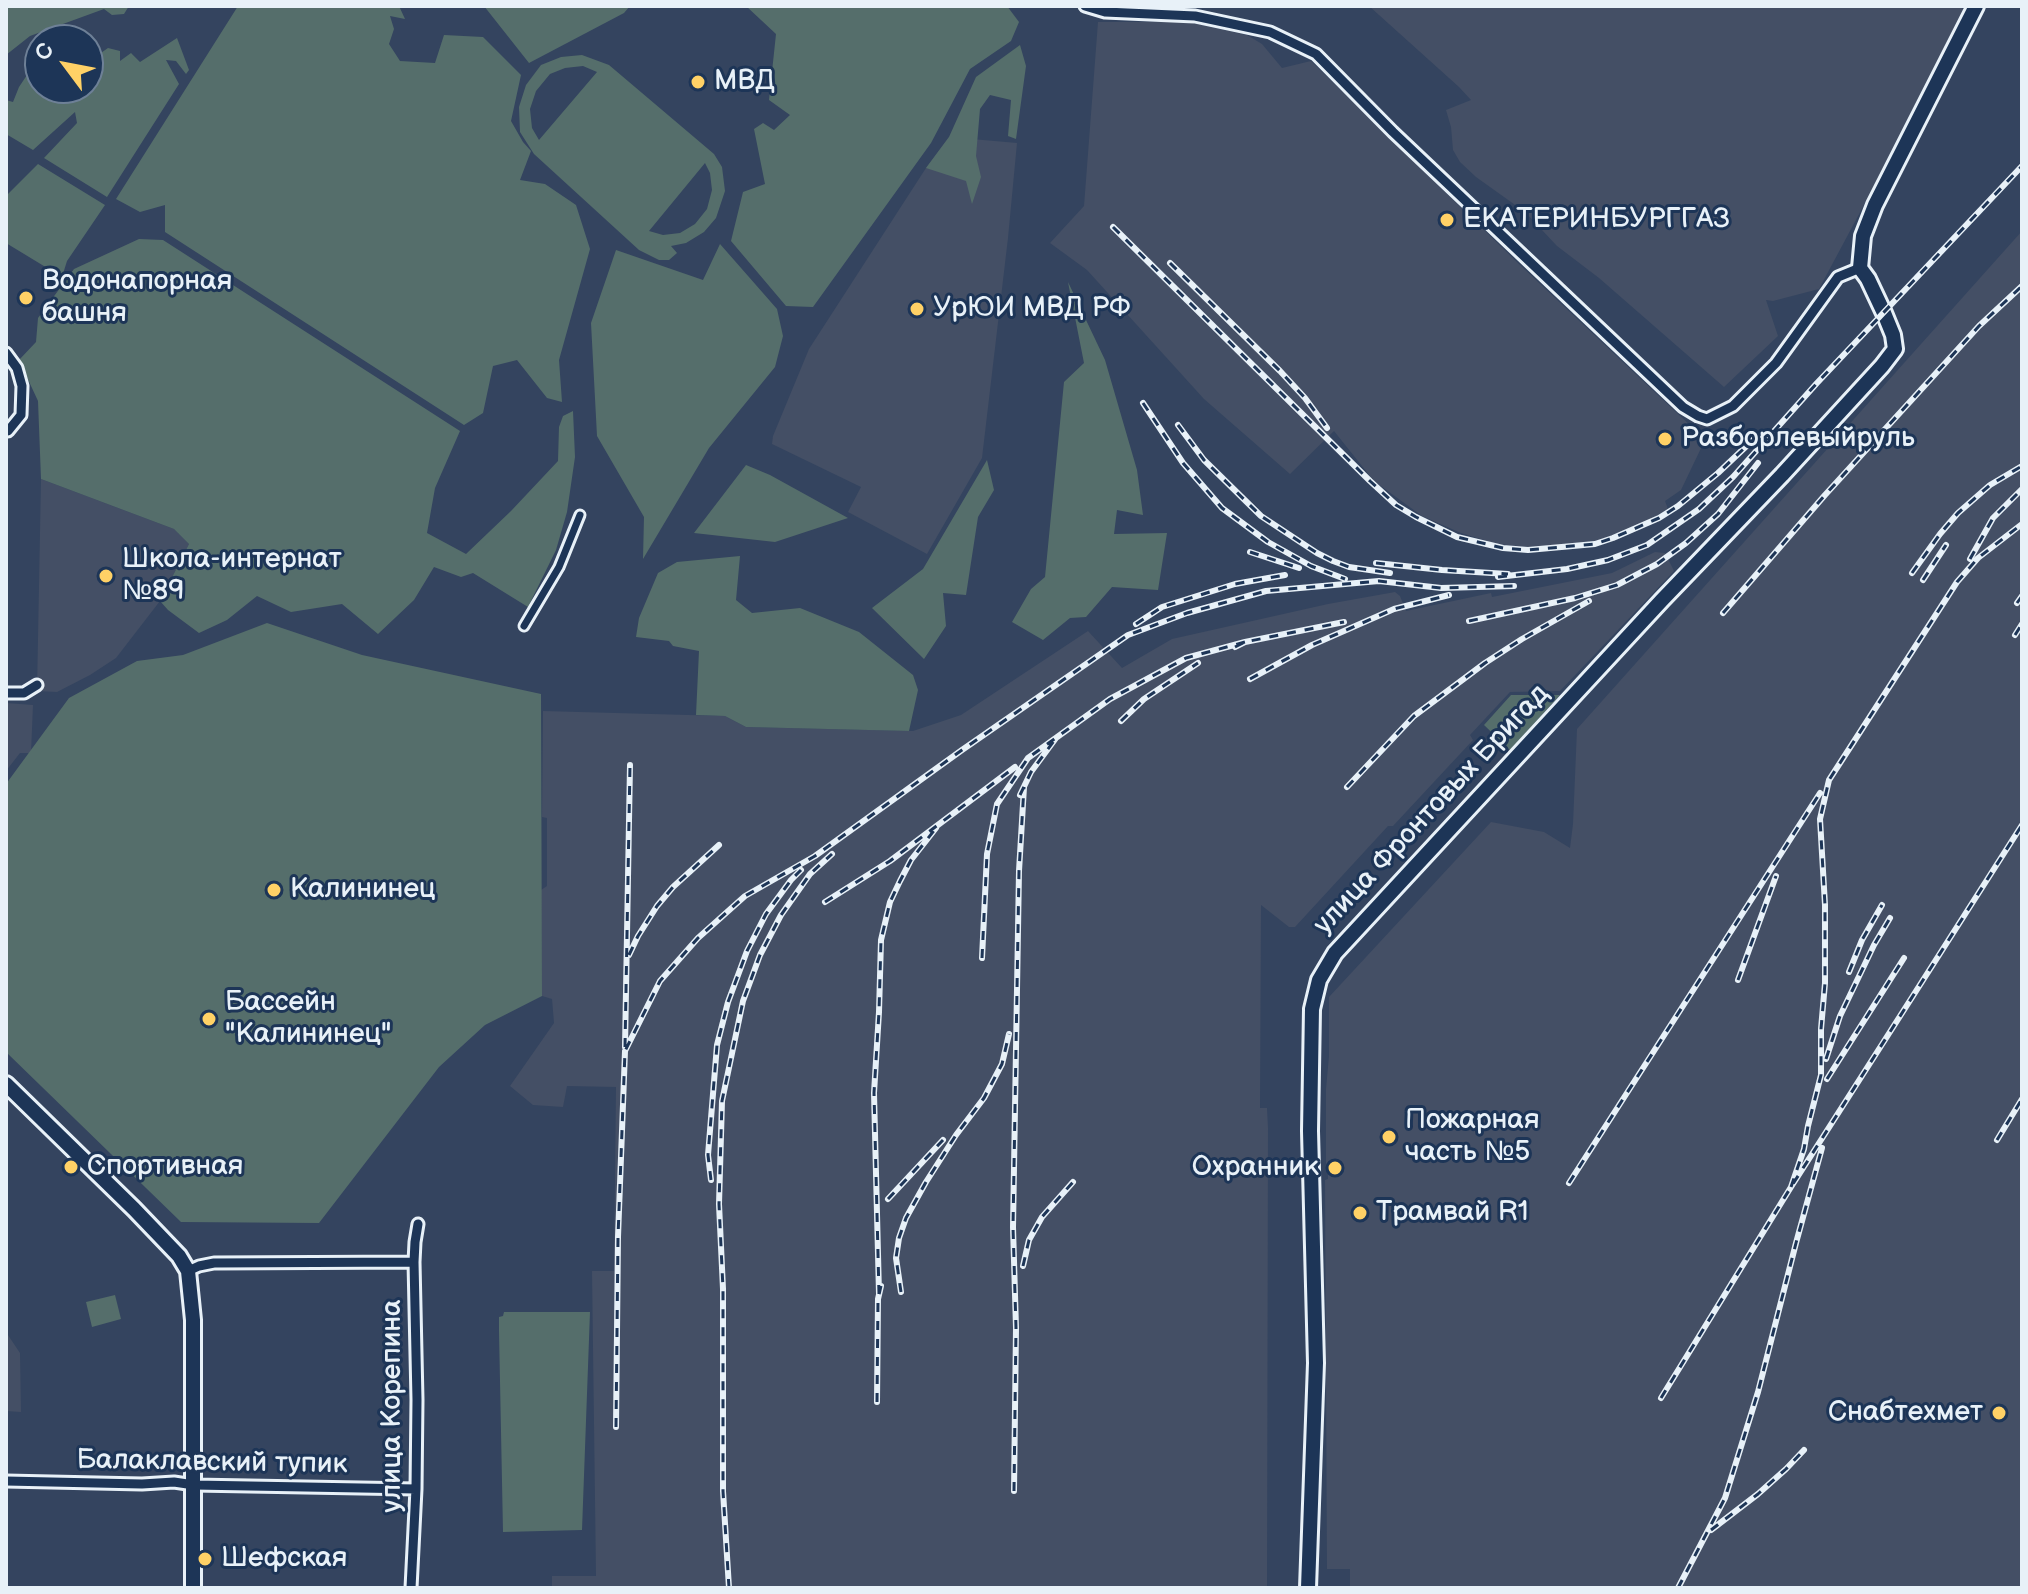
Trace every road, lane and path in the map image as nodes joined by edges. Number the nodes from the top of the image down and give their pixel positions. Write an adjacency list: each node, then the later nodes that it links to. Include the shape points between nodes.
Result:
1 (1085, 6): 3 (street, via 1105,12 1195,16 1270,32 1316,54 1698,416 1707,419 1733,406 1776,363 1838,277)
2 (1976, 6): 3 (main road, via 1875,205 1863,236)
3 (1860, 268): 19 (main road, улица Фронтовых Бригад, via 1879,301 1895,349 1335,953 1319,980 1312,1009 1316,1363)
4 (6, 353): 5 (street, via 22,386 21,415)
5 (6, 431)
6 (580, 515): 7 (street, via 559,567)
7 (524, 626)
8 (37, 685): 9 (street, via 24,693)
9 (6, 693)
10 (6, 1084): 13 (main road, via 134,1209)
11 (418, 1224): 12 (street, улица Корепина)
12 (414, 1262): 13 (street, via 214,1263); 16 (street, улица Корепина)
13 (188, 1271): 15 (main road)
14 (6, 1481): 15 (street, Балаклавский тупик)
15 (194, 1485): 16 (street, Балаклавский тупик); 17 (main road)
16 (416, 1489): 18 (street, улица Корепина)
17 (193, 1588)
18 (411, 1588)
19 (1308, 1588)

